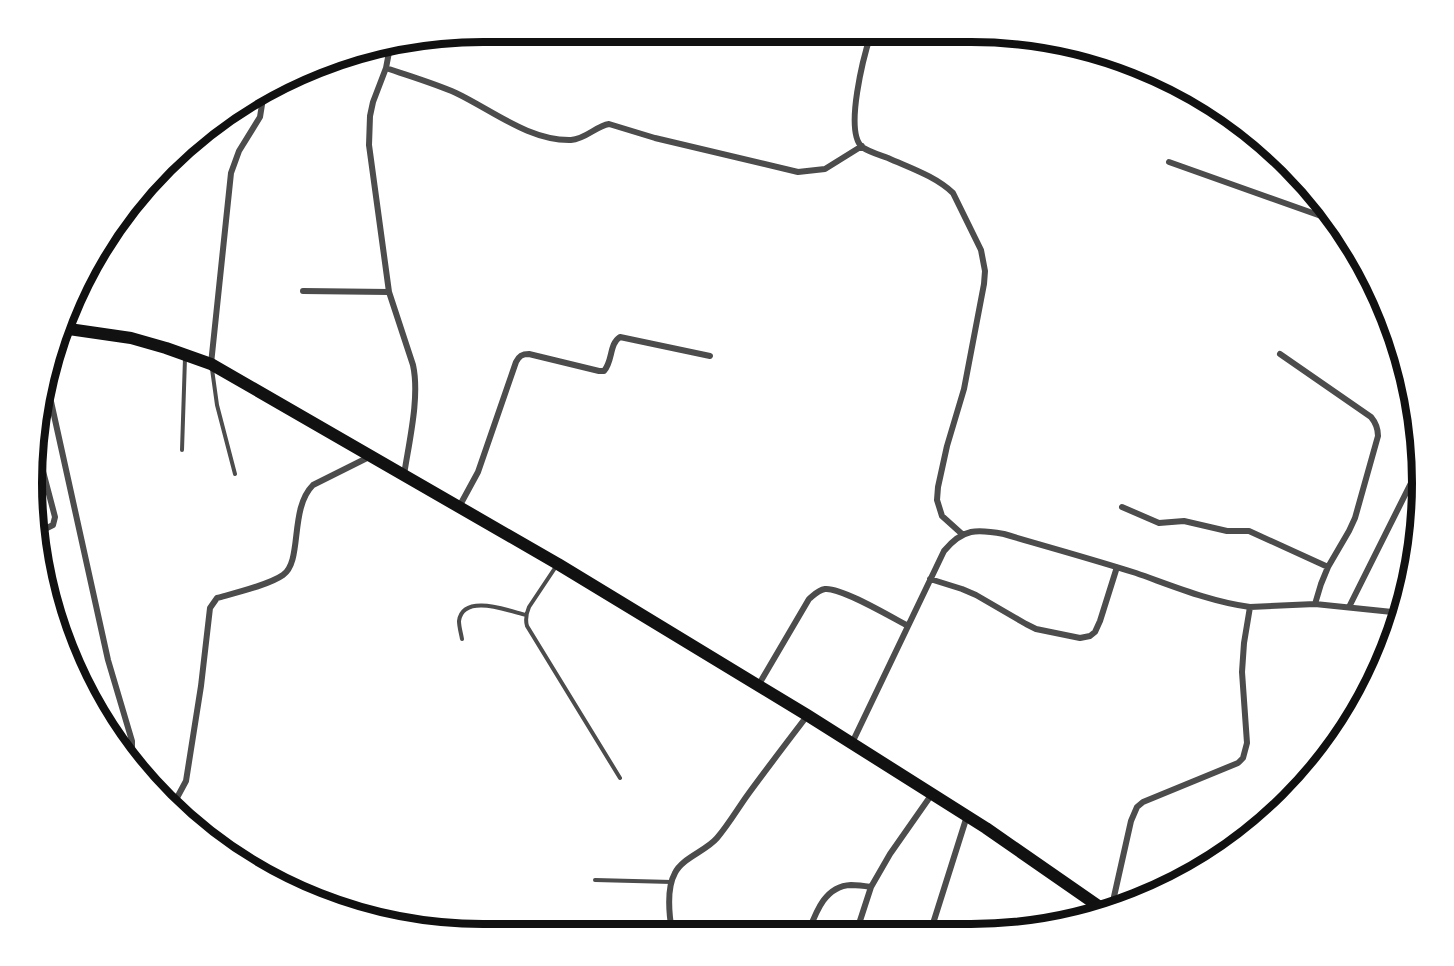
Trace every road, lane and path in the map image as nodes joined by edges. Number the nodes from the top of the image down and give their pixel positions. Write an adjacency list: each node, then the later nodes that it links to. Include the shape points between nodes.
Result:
1 (868, 42): 5 (street, via 855,105 855,134)
2 (389, 52): 3 (street)
3 (386, 68): 5 (street, via 456,93 527,130 562,140 575,140 609,124 798,172 825,169); 9 (street, via 373,102 369,137)
4 (263, 101): 14 (street, via 260,117 239,151 231,173)
5 (862, 146): 25 (street, via 946,186 981,250 984,284 937,500 942,516)
6 (1169, 162): 7 (street)
7 (1322, 216)
8 (303, 291): 9 (street)
9 (389, 292): 20 (street, via 416,377)
10 (70, 329): 12 (main road, via 131,338)
11 (1280, 354): 28 (street, via 1371,417 1378,430 1355,518)
12 (185, 355): 14 (main road); 16 (lane)
13 (710, 357): 22 (street, via 620,337 614,342 604,371 523,354 516,362 478,472)
14 (211, 364): 17 (main road); 19 (lane)
15 (50, 397): 40 (street)
16 (182, 450)
17 (371, 456): 20 (main road); 43 (street, via 307,491 300,508 293,559 286,573 217,598 210,608 186,781)
18 (42, 469): 24 (street, via 55,517)
19 (235, 474)
20 (404, 475): 22 (main road)
21 (1412, 480): 32 (street)
22 (459, 507): 26 (main road)
23 (1122, 507): 28 (street, via 1159,523 1184,522 1227,531 1249,531)
24 (45, 528)
25 (962, 534): 27 (street, via 1004,534); 29 (street, via 944,551)
26 (558, 564): 34 (lane); 37 (main road)
27 (1117, 567): 29 (street, via 1095,632 1080,638 1036,628 975,594); 31 (street)
28 (1328, 567): 30 (street)
29 (930, 579): 35 (street)
30 (1315, 604): 31 (street); 32 (street)
31 (1250, 607): 48 (street, via 1242,658 1247,743 1243,758 1137,807)
32 (1349, 608): 33 (street)
33 (1393, 612)
34 (526, 615): 36 (lane, via 488,605 470,607 459,620); 41 (lane, via 527,626)
35 (908, 626): 37 (street, via 844,593 819,591 809,599); 39 (street)
36 (462, 639)
37 (758, 686): 38 (main road)
38 (807, 715): 39 (main road); 46 (street, via 718,837 681,865)
39 (852, 743): 42 (main road)
40 (131, 748)
41 (620, 778)
42 (932, 794): 44 (main road); 47 (street)
43 (176, 800)
44 (967, 816): 49 (main road); 53 (street)
45 (595, 880): 46 (lane)
46 (672, 882): 50 (street)
47 (871, 886): 51 (street, via 850,885 831,892); 52 (street)
48 (1111, 901)
49 (1096, 904)
50 (671, 924)
51 (812, 924)
52 (859, 924)
53 (933, 924)

